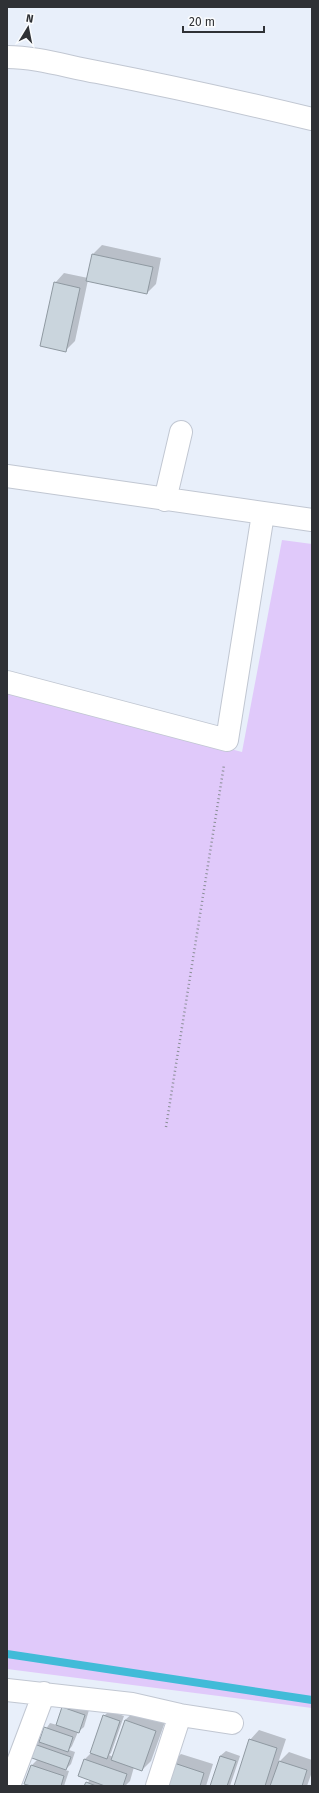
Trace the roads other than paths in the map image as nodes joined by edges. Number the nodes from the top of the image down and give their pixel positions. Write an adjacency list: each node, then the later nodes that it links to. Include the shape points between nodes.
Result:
1 (7, 57): 2 (street, via 177,87)
2 (312, 119)
3 (181, 432): 5 (street)
4 (7, 476): 5 (street)
5 (165, 500): 6 (street)
6 (263, 514): 7 (street); 8 (street, via 227,740)
7 (312, 520)
8 (7, 682)
9 (7, 1690): 10 (street)
10 (44, 1693): 11 (street, via 132,1704); 13 (street)
11 (180, 1715): 12 (street); 14 (street)
12 (232, 1723)
13 (9, 1786)
14 (157, 1786)

